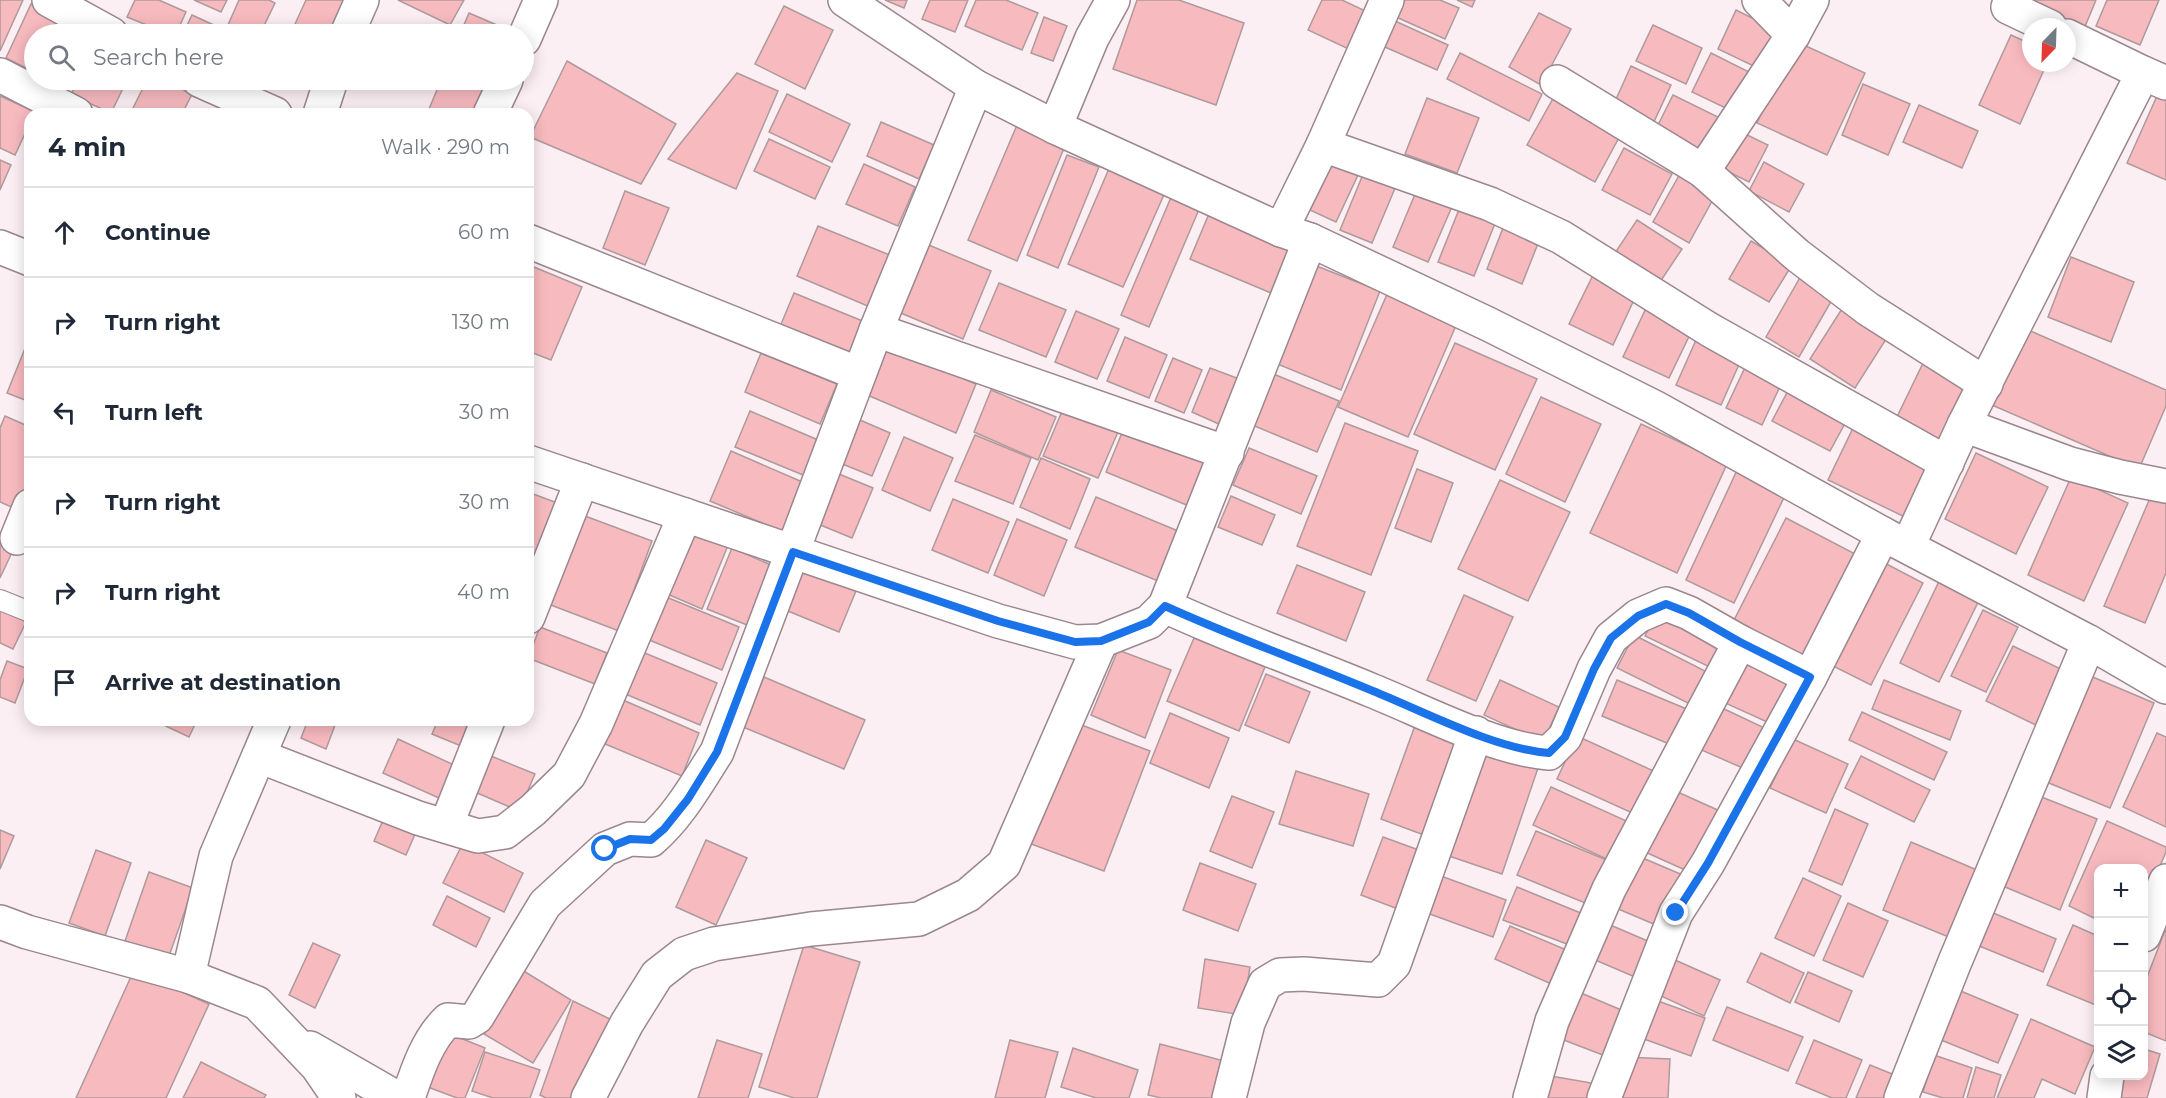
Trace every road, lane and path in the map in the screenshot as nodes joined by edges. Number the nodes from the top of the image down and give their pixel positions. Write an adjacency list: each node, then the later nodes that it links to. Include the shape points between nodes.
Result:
1 (48, 0): 11 (street)
2 (362, 0): 12 (street)
3 (541, 0): 13 (street)
4 (845, 0): 20 (street)
5 (1113, 0): 29 (street, via 1092,38)
6 (1387, 0): 30 (street)
7 (1760, 0): 14 (street)
8 (1812, 0): 14 (street)
9 (2011, 0): 10 (street, via 2008,7)
10 (2031, 18)
11 (92, 24)
12 (351, 24)
13 (531, 24)
14 (1792, 35): 31 (street)
15 (2076, 40): 17 (street)
16 (0, 75): 19 (street)
17 (2155, 78): 38 (street)
18 (1557, 82): 31 (street)
19 (24, 87)
20 (976, 87): 29 (street); 36 (street)
21 (29, 90): 25 (street)
22 (221, 90): 26 (street)
23 (328, 90): 27 (street)
24 (501, 90): 28 (street)
25 (64, 108)
26 (262, 108)
27 (322, 108)
28 (493, 108)
29 (1055, 127): 32 (street)
30 (1323, 145): 32 (street); 41 (street, via 1490,204 1561,237 1710,330)
31 (1703, 171): 38 (street, via 1797,255 1868,309)
32 (1295, 235): 40 (street); 48 (street, via 1488,324 1654,407)
33 (534, 243): 37 (street)
34 (0, 247): 35 (street)
35 (24, 257)
36 (876, 330): 37 (street); 40 (street)
37 (859, 374): 49 (street)
38 (1986, 384): 39 (street)
39 (1964, 425): 41 (street); 44 (street, via 2070,464)
40 (1227, 453): 52 (street)
41 (1947, 463): 48 (street)
42 (534, 464): 43 (street)
43 (582, 480): 45 (street); 51 (street)
44 (2166, 486)
45 (685, 515): 49 (street); 63 (street, via 596,724 569,775 505,832 478,836)
46 (24, 519): 47 (street)
47 (16, 536)
48 (1896, 540): 56 (street); 57 (street)
49 (793, 552): 54 (street, via 998,621 1075,642); 72 (street, via 717,752 688,799 651,840 630,839 605,849 545,904 477,1017 469,1023 448,1020 438,1029)
50 (0, 600): 53 (lane)
51 (534, 602)
52 (1165, 606): 54 (street, via 1149,622); 61 (street)
53 (24, 610)
54 (1101, 641): 73 (street, via 1004,864 968,895 919,919 811,929 714,944 684,954 657,975)
55 (1740, 642): 57 (street); 61 (street, via 1666,604 1638,616 1611,638 1565,737 1549,753 1527,751); 75 (street, via 1609,889 1552,1021)
56 (2089, 642): 58 (street); 77 (street)
57 (1810, 677): 76 (street, via 1708,863 1676,913)
58 (2166, 687)
59 (272, 726): 62 (street)
60 (486, 726): 63 (street)
61 (1476, 734): 74 (street, via 1394,964 1378,980 1304,974 1280,975 1265,984 1248,1023)
62 (259, 756): 63 (street); 67 (street, via 216,856)
63 (446, 826)
64 (2166, 881): 66 (street)
65 (0, 922): 67 (street)
66 (2148, 925)
67 (188, 976): 68 (street, via 257,1003)
68 (287, 1035): 70 (street, via 317,1066); 71 (street)
69 (2106, 1080): 78 (street)
70 (339, 1098)
71 (397, 1098)
72 (408, 1098)
73 (588, 1098)
74 (1229, 1098)
75 (1530, 1098)
76 (1604, 1098)
77 (1901, 1098)
78 (2104, 1098)

